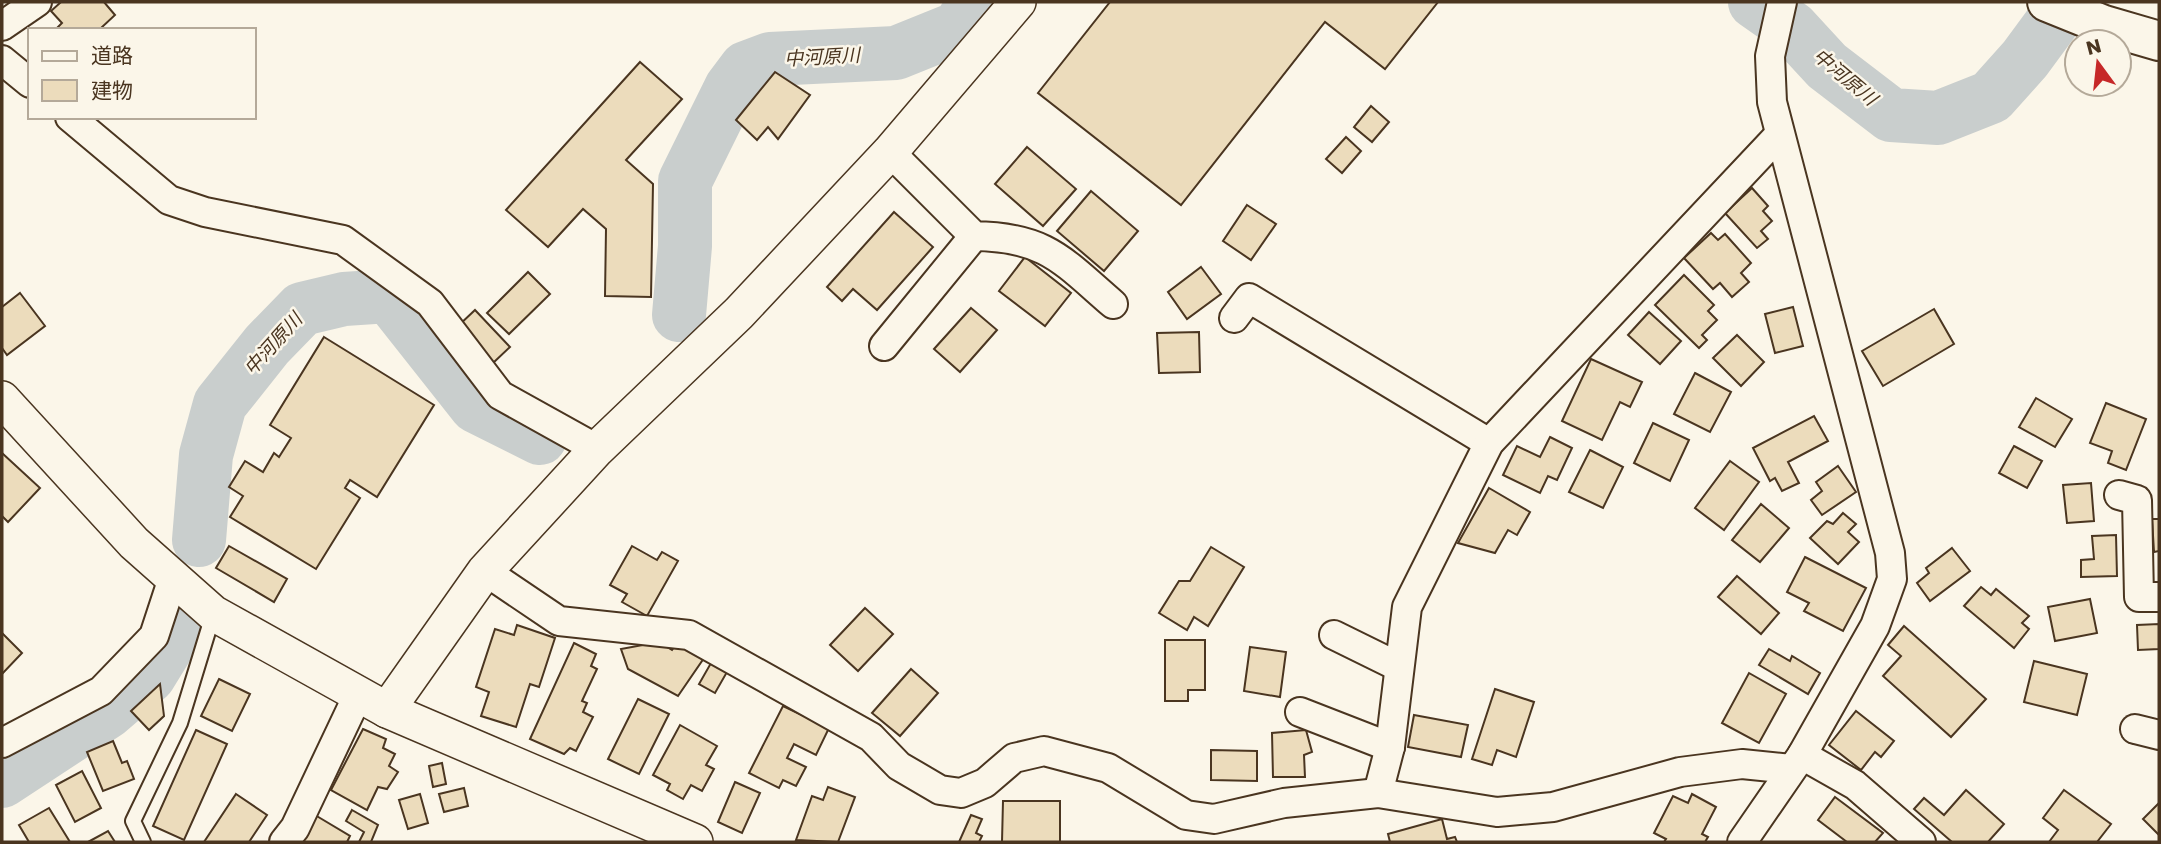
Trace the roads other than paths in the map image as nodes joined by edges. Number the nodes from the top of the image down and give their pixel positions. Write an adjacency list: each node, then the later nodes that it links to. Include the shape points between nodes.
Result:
1 (37, 2): 5 (street)
2 (1018, 2): 11 (street)
3 (1782, 2): 10 (street, via 1770,56)
4 (2047, 2): 6 (main road)
5 (2, 26)
6 (2159, 41)
7 (2, 60): 8 (street)
8 (28, 81)
9 (72, 119): 18 (street, via 169,200 205,212 343,240 430,303 500,395)
10 (1779, 135): 17 (street); 30 (street, via 1890,553 1892,579 1875,626)
11 (890, 152): 12 (street); 18 (street, via 738,313)
12 (974, 236): 13 (street, via 1011,236 1044,248); 15 (street)
13 (1113, 304)
14 (1234, 318): 17 (street, via 1249,298)
15 (884, 346)
16 (2, 399): 21 (street, via 78,485)
17 (1489, 443): 25 (street, via 1407,607)
18 (597, 449): 20 (street)
19 (2119, 495): 22 (street, via 2137,500 2139,597)
20 (485, 571): 26 (street); 31 (street, via 559,621 689,635 871,737 899,766 940,790 961,793 985,783 1014,758 1044,751 1108,768 1186,815 1214,819 1284,803)
21 (173, 578): 23 (street); 28 (street, via 154,636 101,691)
22 (2159, 597)
23 (213, 613): 26 (street); 32 (lane, via 180,723 133,821)
24 (1334, 635): 25 (street)
25 (1399, 667): 29 (street)
26 (372, 703): 33 (street); 34 (street)
27 (1300, 712): 29 (street)
28 (2, 743)
29 (1390, 747): 31 (street)
30 (1796, 762): 31 (street, via 1680,772 1553,807 1497,812); 35 (street); 36 (street, via 1855,785)
31 (1378, 793)
32 (143, 842)
33 (284, 842)
34 (695, 842)
35 (1742, 842)
36 (1921, 842)

